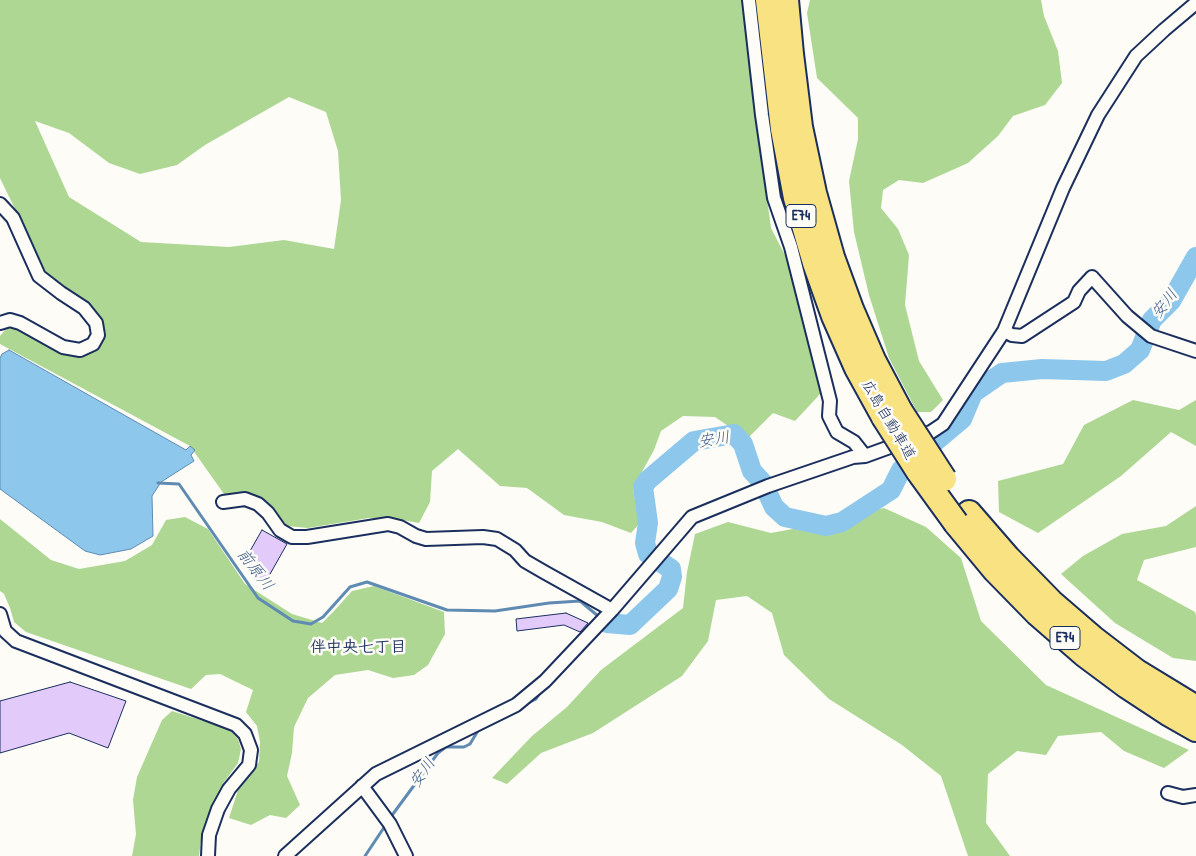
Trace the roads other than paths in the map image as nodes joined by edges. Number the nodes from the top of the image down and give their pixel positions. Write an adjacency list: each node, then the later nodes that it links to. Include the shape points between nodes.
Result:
1 (750, 0): 10 (street, via 774,198 791,247 828,392 828,416 837,432 854,442)
2 (768, 0): 9 (highway, 広島自動車道 / E74, via 782,130 796,198 815,263 857,368)
3 (786, 0): 9 (highway, 広島自動車道 / E74, via 800,126 814,193 832,257)
4 (1196, 4): 7 (street, via 1136,56 1098,115 1063,188)
5 (0, 204): 6 (street, via 13,218 39,276 84,308 96,323 98,335 92,344 80,350 63,347 20,323 10,320)
6 (0, 323)
7 (1004, 331): 8 (street, via 1022,336 1074,302 1092,277 1147,334); 10 (street, via 943,424 931,432)
8 (1196, 351)
9 (892, 414): 12 (highway, 広島自動車道 / E74, bridge, via 919,472)
10 (865, 456): 13 (street, via 853,457 692,517)
11 (223, 502): 13 (street, via 245,499 258,504 280,530 292,537 388,524 426,539 483,537 497,540 515,550 525,561)
12 (962, 518): 15 (highway, 広島自動車道 / E74, via 1094,639 1137,672); 16 (highway, 広島自動車道 / E74, via 1001,576 1038,614 1127,686)
13 (612, 610): 17 (street, via 545,680 516,705 376,774)
14 (0, 614): 20 (street, via 6,631 16,641 236,725 245,734 251,750 249,765 218,809 209,835)
15 (1196, 708)
16 (1196, 729)
17 (362, 786): 21 (street); 22 (street, via 388,821)
18 (1168, 793): 19 (street, via 1183,797)
19 (1196, 795)
20 (208, 856)
21 (286, 856)
22 (406, 856)

